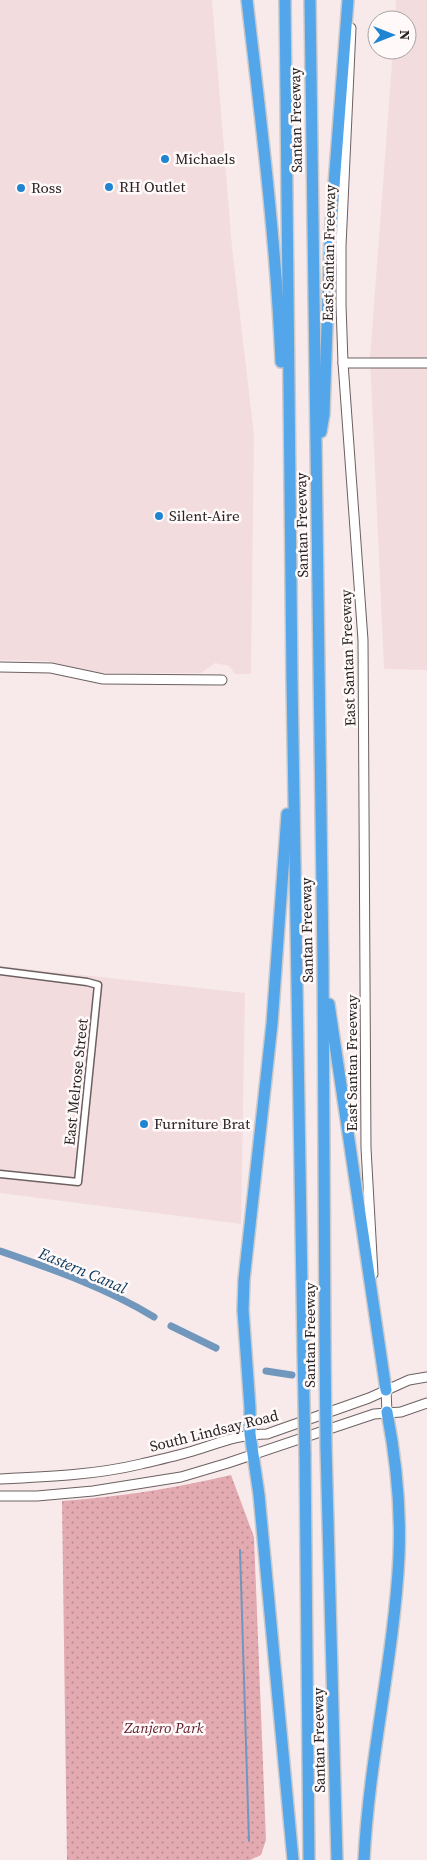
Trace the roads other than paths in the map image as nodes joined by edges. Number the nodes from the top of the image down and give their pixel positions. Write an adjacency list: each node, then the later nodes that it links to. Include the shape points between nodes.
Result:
1 (247, 0): 9 (highway, via 269,190 284,441)
2 (285, 0): 9 (highway, Santan Freeway)
3 (310, 0): 8 (highway, Santan Freeway)
4 (348, 0): 8 (highway, via 330,238 324,414)
5 (352, 0): 6 (main road, East Santan Freeway, via 341,246)
6 (343, 363): 7 (main road); 16 (main road, East Santan Freeway, via 363,640 366,1128)
7 (427, 363)
8 (316, 466): 13 (highway, Santan Freeway)
9 (290, 484): 12 (highway, Santan Freeway)
10 (0, 667): 11 (main road, via 52,668 103,679)
11 (222, 680)
12 (292, 680): 21 (highway, via 275,994 243,1290); 26 (highway, Santan Freeway, bridge)
13 (323, 962): 16 (highway); 27 (highway, Santan Freeway, bridge, via 326,1447)
14 (0, 971): 15 (street, East Melrose Street, via 98,984 78,1182)
15 (0, 1174)
16 (375, 1316): 18 (highway)
17 (427, 1377): 18 (main road, South Lindsay Road, via 409,1380)
18 (386, 1390): 20 (main road); 21 (main road, South Lindsay Road, via 267,1434)
19 (427, 1403): 20 (main road, South Lindsay Road, via 402,1412)
20 (387, 1412): 22 (main road, South Lindsay Road); 28 (highway, via 398,1508 398,1562 393,1624 369,1785)
21 (250, 1434): 22 (highway); 23 (main road, South Lindsay Road, via 112,1470)
22 (253, 1455): 24 (main road, South Lindsay Road, via 181,1477 136,1485 70,1494); 25 (highway)
23 (0, 1479)
24 (0, 1496)
25 (293, 1860)
26 (309, 1860)
27 (336, 1860)
28 (364, 1860)

